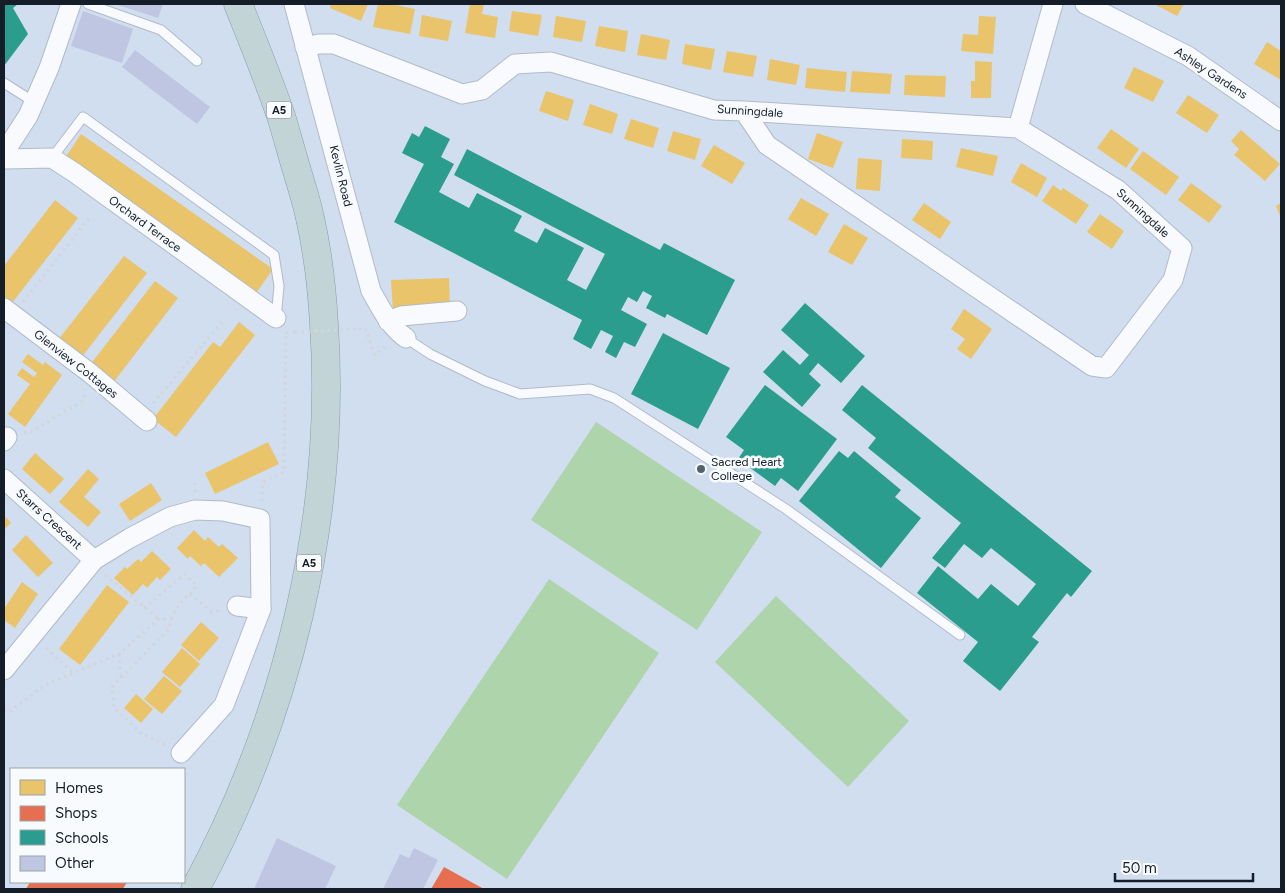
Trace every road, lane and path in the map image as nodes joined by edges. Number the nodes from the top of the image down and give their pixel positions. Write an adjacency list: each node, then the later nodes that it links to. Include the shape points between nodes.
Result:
1 (71, 4): 10 (street)
2 (88, 4): 8 (lane, via 161,30)
3 (238, 4): 44 (highway, A5, via 281,117 310,218 322,299 327,372 326,438 305,588 285,671 270,722 241,795)
4 (294, 4): 7 (street, Kevlin Road)
5 (1052, 4): 13 (street)
6 (1085, 4): 12 (street, Ashley Gardens, via 1188,56)
7 (305, 48): 11 (street, Sunningdale, via 334,44 462,94 482,90 515,64 551,62 714,110); 22 (street, Kevlin Road, via 371,291)
8 (197, 61)
9 (4, 83): 10 (lane)
10 (34, 102): 14 (street)
11 (744, 111): 13 (street, Sunningdale); 13 (street, Sunningdale, via 767,145 1092,366 1106,368 1173,280 1182,248 1118,190)
12 (1281, 121)
13 (1018, 128)
14 (4, 153)
15 (52, 158): 16 (street); 20 (street, Orchard Terrace); 20 (lane, via 83,117 274,255 279,286)
16 (4, 159)
17 (89, 218): 18 (path)
18 (9, 311): 23 (street, Glenview Cottages)
19 (457, 312): 22 (street, via 401,316)
20 (276, 318)
21 (224, 320): 24 (path)
22 (397, 330): 27 (path, bridge, via 389,344 375,355 365,328 286,333 284,472 263,482); 36 (lane, via 430,354 520,394 590,389 614,398 786,509)
23 (90, 373): 24 (street, Glenview Cottages); 25 (path, via 84,400 31,432)
24 (144, 419)
25 (5, 439)
26 (4, 479): 28 (street, Starrs Crescent)
27 (260, 519): 28 (street, via 223,510 195,510 170,517); 33 (street)
28 (94, 560): 37 (street)
29 (110, 579): 32 (path)
30 (190, 594): 31 (path, via 212,612); 32 (path, via 197,586 185,574); 34 (path, via 178,604)
31 (237, 606): 33 (street)
32 (144, 608): 35 (path)
33 (261, 609): 43 (street, via 224,705)
34 (171, 618): 35 (path); 41 (path, via 169,629)
35 (159, 619): 38 (path)
36 (960, 635)
37 (32, 636): 39 (street); 40 (path)
38 (119, 654): 40 (path); 41 (path)
39 (4, 670)
40 (73, 673): 42 (path, via 45,685 9,712)
41 (121, 678): 43 (path, via 112,687 114,708 141,733)
42 (4, 709)
43 (181, 752)
44 (196, 889)

